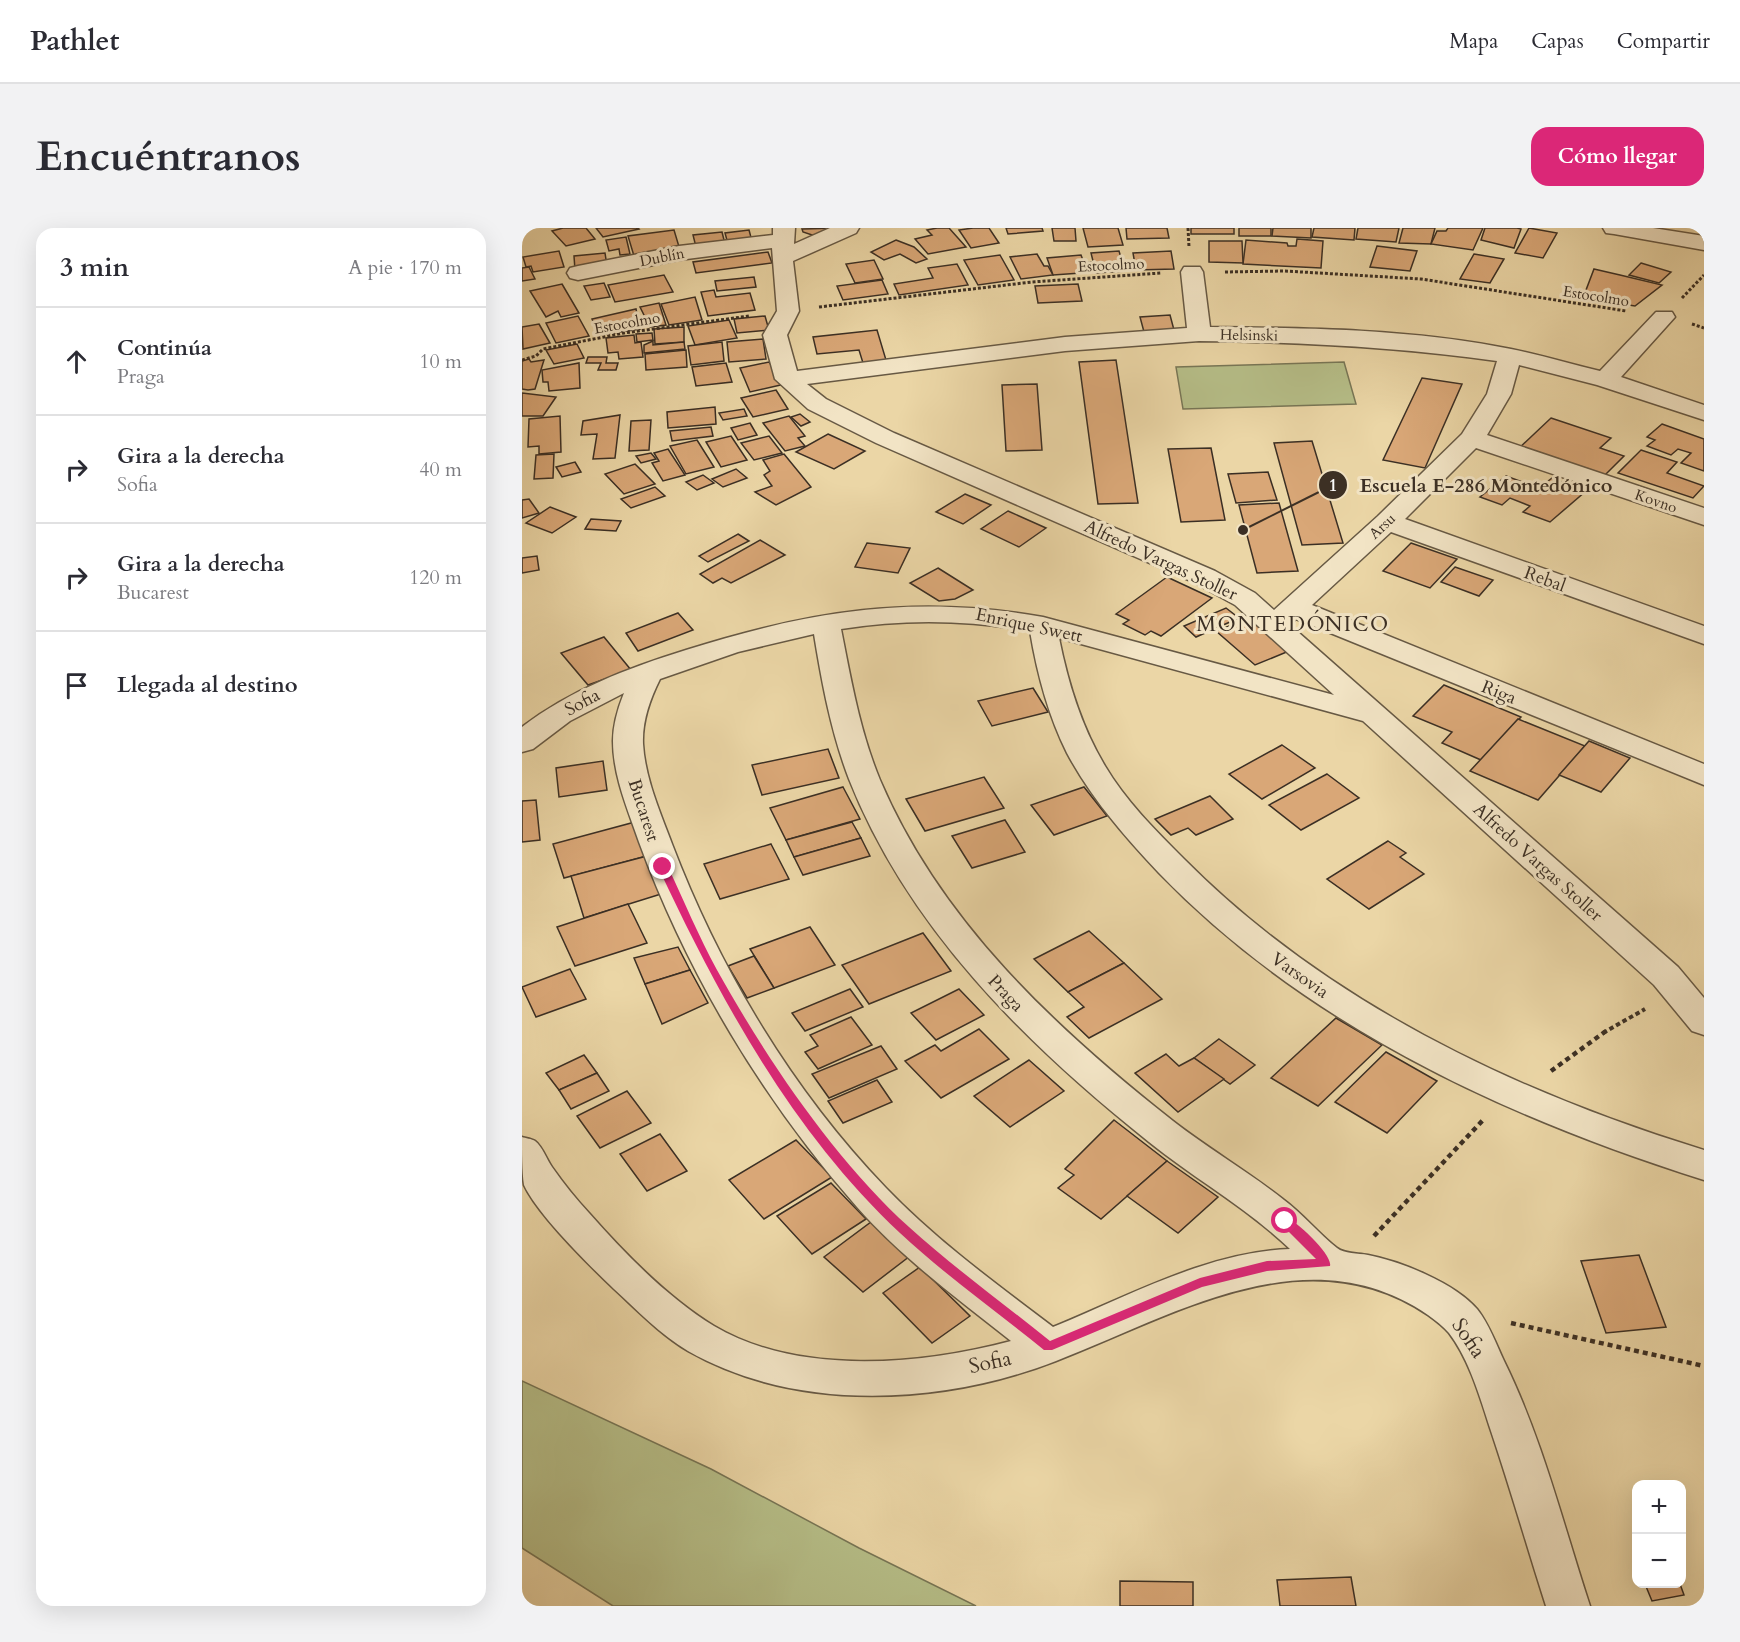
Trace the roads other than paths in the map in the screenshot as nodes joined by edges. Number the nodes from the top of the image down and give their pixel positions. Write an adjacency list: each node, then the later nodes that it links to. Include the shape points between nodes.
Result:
1 (849, 228): 3 (street, Dublín)
2 (1614, 228): 4 (street)
3 (783, 242): 6 (street, Dublín, via 679,253); 10 (street, via 788,311 775,335)
4 (1704, 243)
5 (1192, 272): 8 (street)
6 (578, 273)
7 (1664, 317): 11 (street)
8 (1199, 334): 9 (street, Helsinski, via 1298,335 1416,343); 10 (street, Helsinski, via 1065,344)
9 (1510, 356): 11 (street, Helsinski); 13 (street, Arsu, via 1499,394)
10 (787, 379): 16 (street, Alfredo Vargas Stoller, via 817,404 885,438 1205,577)
11 (1605, 380): 12 (street, Helsinski)
12 (1704, 413)
13 (1472, 438): 14 (street, Kovno); 15 (street, Arsu)
14 (1704, 517)
15 (1387, 522): 16 (street, Arsu); 19 (street, Rebal)
16 (1284, 616): 21 (street, Alfredo Vargas Stoller); 23 (street, Riga)
17 (826, 622): 18 (street, Enrique Swett, via 896,613 945,612); 20 (street, Enrique Swett, via 728,645); 27 (street, Praga, via 830,664 852,750 892,839 947,924 1013,1003 1072,1057 1194,1157 1291,1226)
18 (1043, 624): 21 (street, Enrique Swett); 26 (street, Varsovia, via 1049,665 1066,716 1100,783 1170,865 1261,948 1353,1012 1518,1096 1624,1139)
19 (1704, 636)
20 (648, 672): 22 (street, Sofia, via 582,700); 28 (street, Bucarest, via 630,720 628,740 633,779 663,867 735,1011 836,1157 872,1198 939,1260)
21 (1372, 714): 24 (street, Alfredo Vargas Stoller, via 1666,976)
22 (522, 742)
23 (1704, 775)
24 (1704, 1022)
25 (522, 1151): 28 (street, Sofia, via 562,1210 671,1316 703,1339 765,1364 857,1377 946,1372)
26 (1704, 1165)
27 (1326, 1263): 28 (street, Sofia, via 1267,1266 1200,1283); 29 (street, Sofia, via 1380,1273 1408,1283 1461,1318 1504,1407)
28 (1048, 1347)
29 (1568, 1606)

